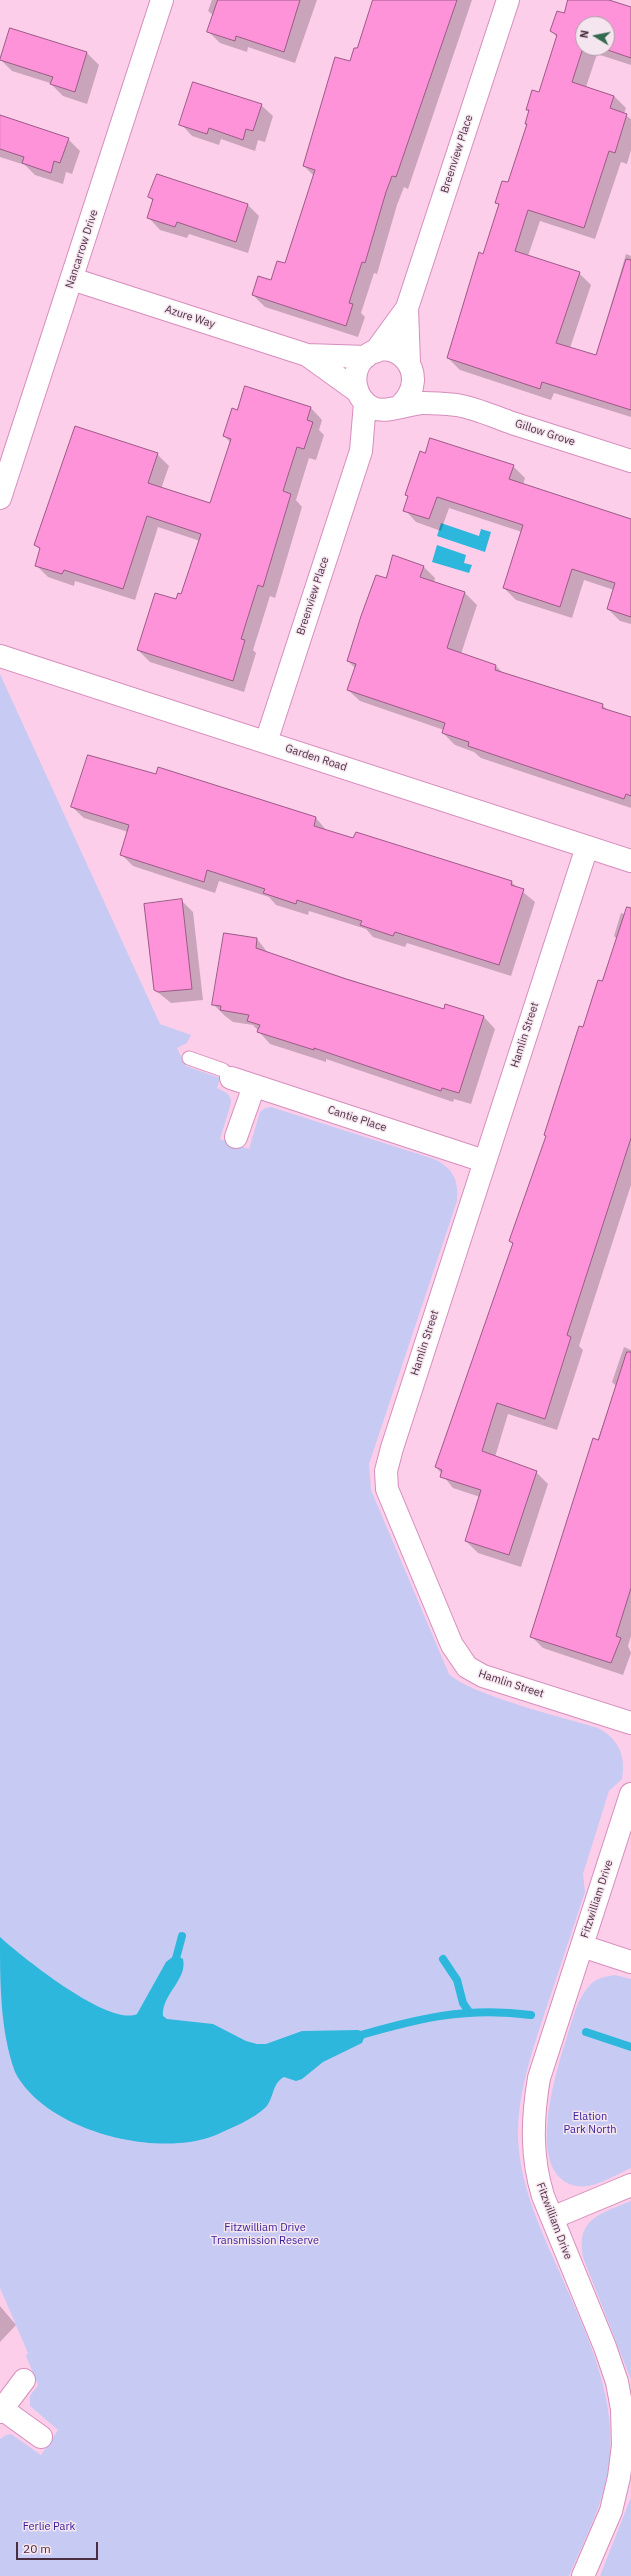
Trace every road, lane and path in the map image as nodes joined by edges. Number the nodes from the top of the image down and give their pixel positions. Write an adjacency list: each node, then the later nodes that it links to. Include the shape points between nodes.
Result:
1 (162, 0): 3 (street, Nancarrow Drive)
2 (508, 0): 4 (street, Breenview Place)
3 (72, 279): 6 (street, Azure Way); 13 (street, Nancarrow Drive)
4 (407, 308): 5 (street, Breenview Place); 7 (street, Breenview Place)
5 (370, 354): 6 (street, Azure Way); 7 (street, via 394,352); 8 (street, via 356,374)
6 (307, 355): 8 (street, Azure Way)
7 (411, 367): 9 (street, Gillow Grove); 10 (street, via 415,381 413,390)
8 (361, 397): 10 (street, via 374,408); 11 (street, Breenview Place)
9 (459, 406): 10 (street, Gillow Grove, via 424,403); 12 (street, Gillow Grove)
10 (397, 407): 11 (street, Breenview Place)
11 (361, 451): 15 (street, Breenview Place)
12 (631, 461)
13 (0, 498)
14 (0, 656): 15 (street, Garden Road)
15 (266, 742): 16 (street, Garden Road)
16 (587, 847): 17 (street, Garden Road); 22 (street, Hamlin Street)
17 (631, 861)
18 (189, 1058): 19 (lane, via 223,1070)
19 (231, 1078): 20 (street, Cantie Place)
20 (254, 1086): 21 (street); 22 (street, Cantie Place)
21 (236, 1137)
22 (484, 1160): 23 (street, Hamlin Street, via 392,1448 386,1471 387,1489 452,1645 466,1667 483,1676)
23 (631, 1723)
24 (630, 1800): 25 (street, Fitzwilliam Drive)
25 (582, 1946): 26 (street); 28 (street, Fitzwilliam Drive, via 547,2051 535,2099 533,2148 537,2176)
26 (631, 1962)
27 (631, 2185): 28 (street)
28 (552, 2218): 32 (street, Fitzwilliam Drive, via 605,2347 617,2382 622,2409 623,2445 620,2476 611,2511)
29 (24, 2380): 30 (street)
30 (1, 2410): 31 (street)
31 (41, 2437)
32 (583, 2576)

